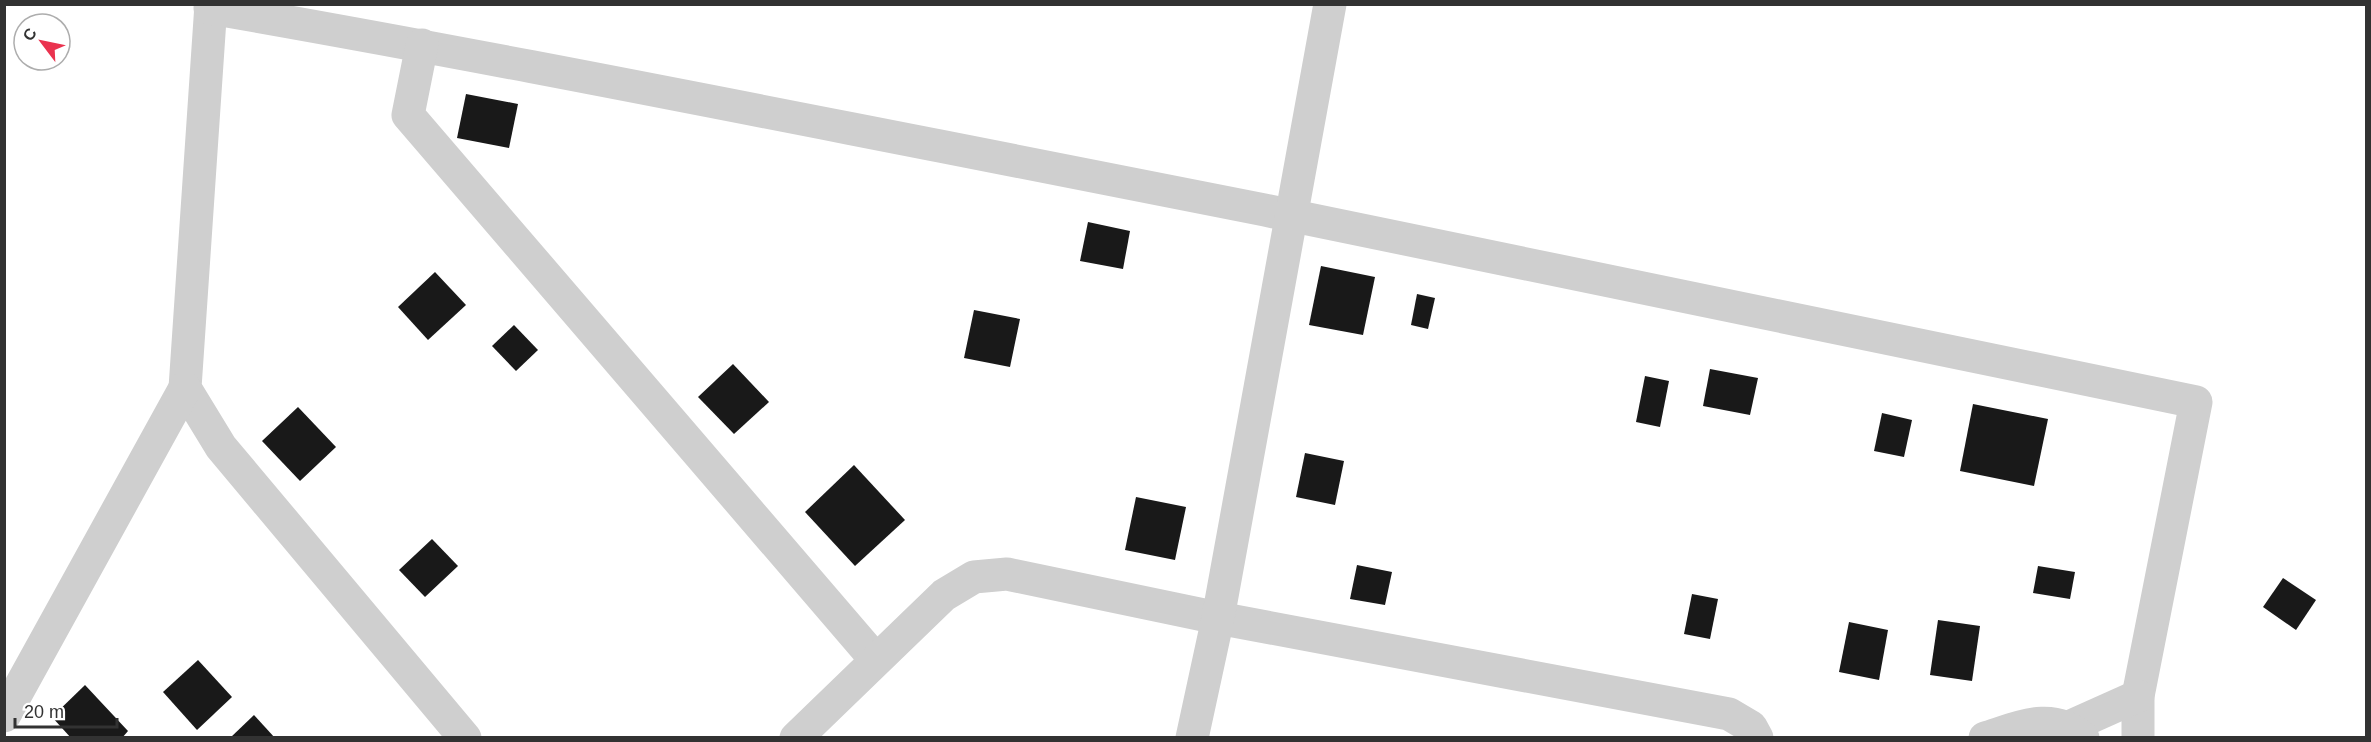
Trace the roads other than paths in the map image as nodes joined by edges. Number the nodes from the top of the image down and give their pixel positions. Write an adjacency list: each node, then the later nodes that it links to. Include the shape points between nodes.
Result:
1 (1330, 4): 4 (street)
2 (210, 6): 3 (street); 5 (street)
3 (422, 45): 4 (street); 7 (street, via 408,115)
4 (1292, 215): 6 (street); 8 (street, via 2196,402)
5 (185, 388): 9 (street); 11 (street, via 220,447)
6 (1218, 618): 7 (street, via 1007,574 974,577 944,594); 13 (street); 14 (street, via 1729,714 1751,727)
7 (876, 660): 12 (street)
8 (2138, 696): 10 (street); 16 (street)
9 (4, 716)
10 (2077, 732): 15 (street, via 2051,723 2028,725)
11 (465, 738)
12 (796, 738)
13 (1192, 738)
14 (1757, 738)
15 (1985, 738)
16 (2138, 738)

